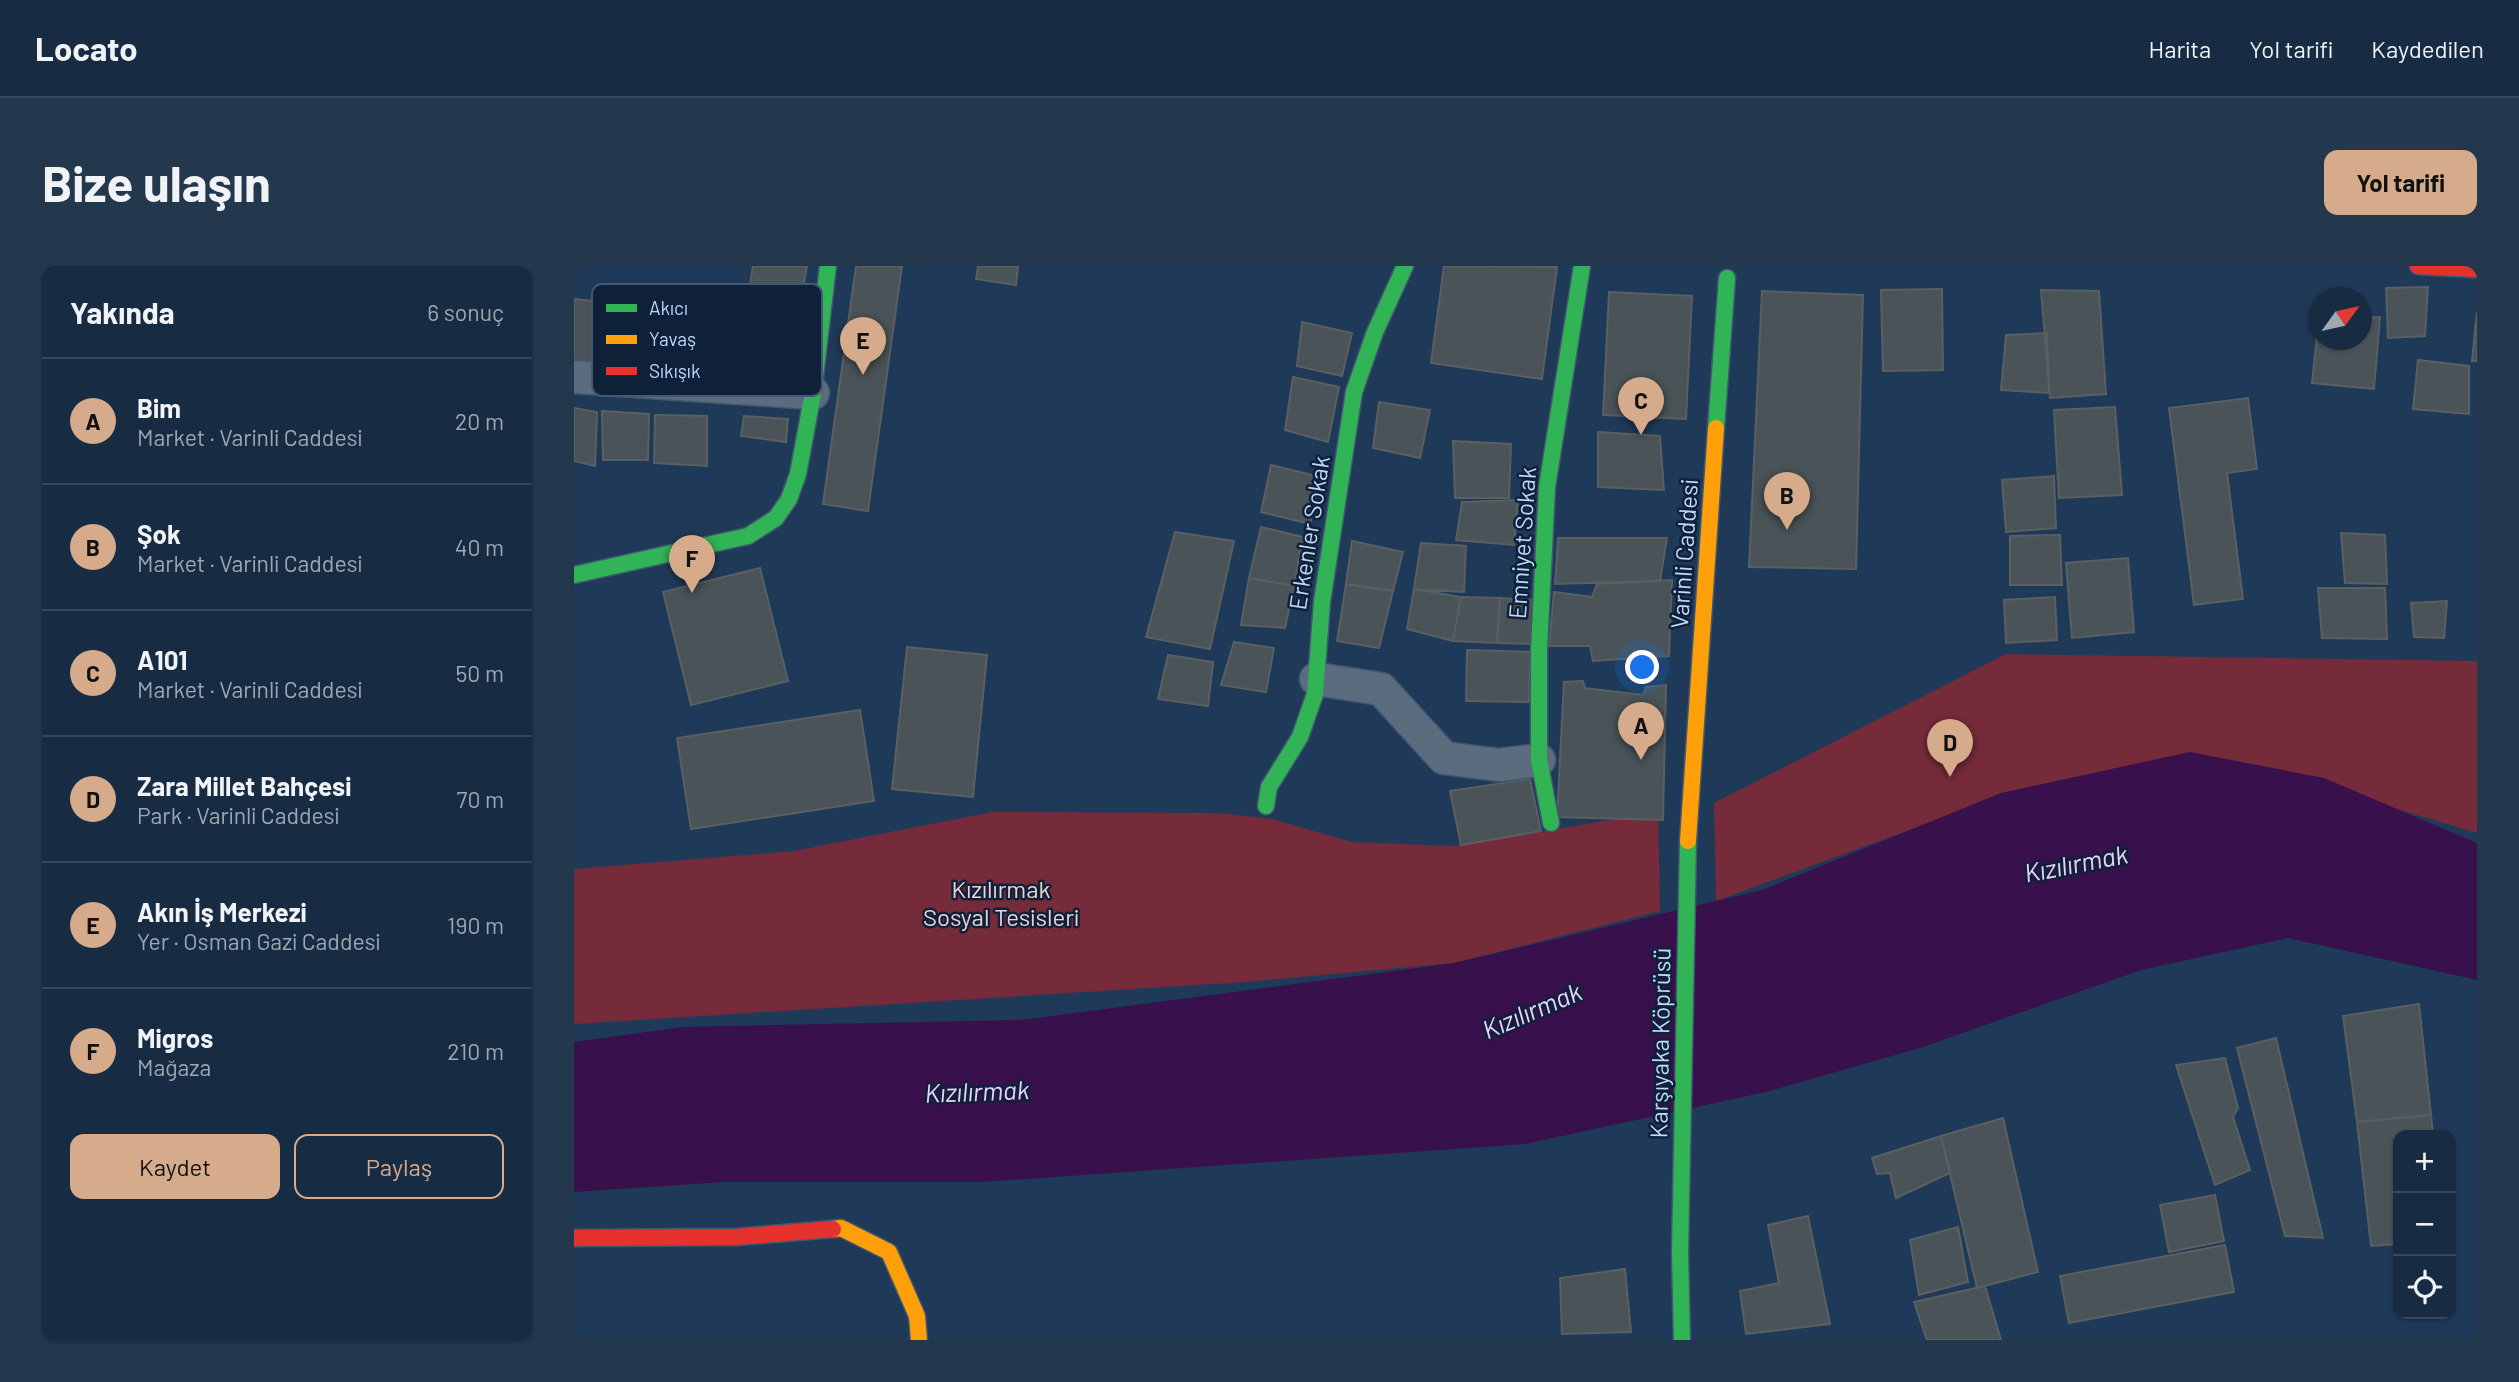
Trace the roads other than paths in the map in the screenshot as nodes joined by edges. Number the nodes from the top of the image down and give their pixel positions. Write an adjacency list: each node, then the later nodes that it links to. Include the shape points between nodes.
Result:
1 (828, 266): 9 (street)
2 (1405, 266): 14 (street, Erkenler Sokak, via 1354,392 1322,602)
3 (1582, 266): 15 (street, Emniyet Sokak, via 1547,487)
4 (2418, 266): 5 (street)
5 (2477, 269)
6 (1708, 271): 8 (street)
7 (1746, 272): 8 (street)
8 (1727, 278): 18 (street, Varinli Caddesi)
9 (822, 317)
10 (574, 377): 11 (street)
11 (592, 378)
12 (812, 396): 13 (street, via 798,474 776,518 748,536)
13 (574, 575)
14 (1316, 679): 15 (street, via 1381,689 1444,758 1499,765); 16 (street, Erkenler Sokak, via 1300,737 1269,787)
15 (1539, 760): 17 (street, Emniyet Sokak)
16 (1266, 806)
17 (1551, 823)
18 (1688, 834): 21 (street, Karşıyaka Köprüsü)
19 (574, 1238): 20 (street, via 736,1237 841,1228 889,1252 917,1316)
20 (919, 1340)
21 (1682, 1340)

